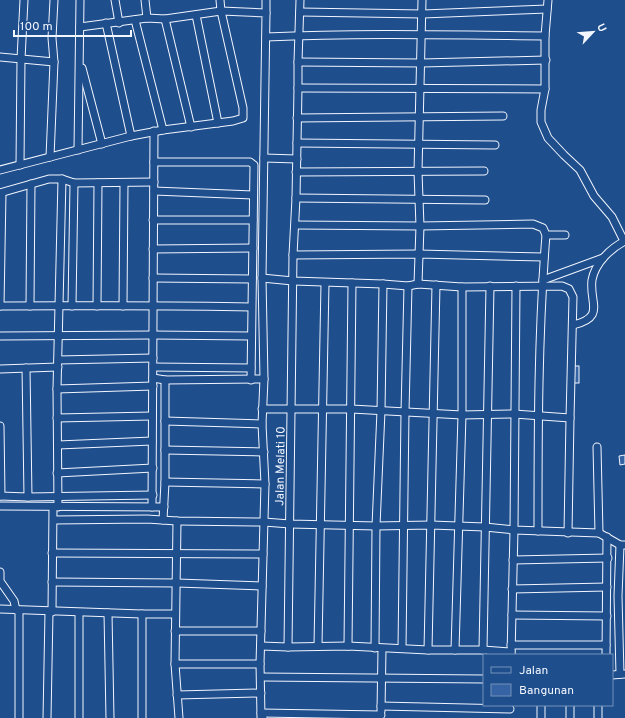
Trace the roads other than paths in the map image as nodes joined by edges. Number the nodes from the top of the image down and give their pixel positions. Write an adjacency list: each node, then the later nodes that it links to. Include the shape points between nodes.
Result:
1 (24, 0): 29 (street)
2 (54, 0): 31 (street)
3 (80, 0): 22 (street)
4 (115, 0): 21 (street)
5 (145, 0): 17 (street)
6 (220, 0): 12 (street)
7 (266, 0): 14 (street)
8 (300, 0): 13 (street, Jalan Melati 10)
9 (422, 0): 15 (street)
10 (548, 0): 11 (street)
11 (547, 9): 15 (street); 25 (street)
12 (221, 11): 14 (street); 16 (street); 40 (street, via 243,108 243,118)
13 (300, 12): 15 (street); 24 (street, Jalan Melati 10)
14 (266, 13): 26 (street)
15 (423, 14): 23 (street)
16 (196, 15): 18 (street); 40 (street)
17 (147, 18): 18 (street); 19 (street)
18 (165, 19): 41 (street)
19 (135, 20): 21 (street); 42 (street)
20 (106, 23): 21 (street); 22 (street); 44 (street)
21 (119, 23)
22 (80, 27): 28 (street)
23 (422, 35): 24 (street); 25 (street); 33 (street)
24 (299, 36): 26 (street); 32 (street, Jalan Melati 10)
25 (545, 36): 30 (street)
26 (266, 37): 51 (street)
27 (0, 57): 29 (street)
28 (80, 58): 46 (street); 49 (street)
29 (21, 59): 31 (street); 54 (street)
30 (546, 60): 33 (street); 36 (street)
31 (54, 62): 50 (street)
32 (298, 62): 33 (street); 34 (street, Jalan Melati 10)
33 (422, 63): 35 (street)
34 (298, 88): 35 (street); 39 (street, Jalan Melati 10)
35 (421, 88): 36 (street); 37 (street)
36 (545, 89): 77 (street, via 541,122 546,134 580,170 594,196 612,217)
37 (420, 116): 38 (street); 39 (street); 47 (street)
38 (503, 116)
39 (297, 118): 45 (street, Jalan Melati 10)
40 (218, 123): 41 (street)
41 (191, 127): 42 (street)
42 (163, 130): 43 (street)
43 (154, 131): 44 (street); 53 (street)
44 (131, 136): 46 (street)
45 (297, 143): 47 (street); 52 (street, Jalan Melati 10)
46 (102, 144): 49 (street)
47 (419, 144): 48 (street); 58 (street)
48 (495, 145)
49 (78, 150): 50 (street)
50 (50, 157): 54 (street)
51 (264, 158): 52 (street); 85 (street)
52 (297, 159): 57 (street, Jalan Melati 10)
53 (154, 162): 60 (street); 67 (street, via 253,163)
54 (20, 165): 55 (street)
55 (0, 170)
56 (484, 171): 58 (street)
57 (296, 172): 58 (street); 68 (street, Jalan Melati 10)
58 (418, 172): 69 (street)
59 (62, 180): 61 (street); 64 (street, via 49,179); 101 (street)
60 (154, 182): 63 (street); 65 (street)
61 (74, 183): 62 (street); 102 (street)
62 (98, 183): 63 (street); 103 (street)
63 (124, 183): 104 (street)
64 (30, 184): 66 (street); 100 (street)
65 (154, 191): 67 (street); 71 (street)
66 (1, 193): 99 (street)
67 (253, 195): 72 (street)
68 (296, 198): 69 (street); 73 (street, Jalan Melati 10)
69 (419, 199): 70 (street); 74 (street)
70 (485, 200)
71 (154, 220): 72 (street); 79 (street)
72 (253, 220): 78 (street)
73 (295, 225): 74 (street); 81 (street, Jalan Melati 10)
74 (420, 226): 75 (street, via 533,224 543,228); 80 (street)
75 (546, 235): 76 (street); 82 (street)
76 (565, 235)
77 (624, 241): 83 (street)
78 (253, 248): 79 (street); 86 (street)
79 (153, 249): 84 (street)
80 (419, 254): 81 (street); 82 (street); 92 (street)
81 (293, 255): 87 (street, Jalan Melati 10)
82 (544, 257): 90 (street)
83 (604, 258): 90 (street); 106 (street, via 595,270 592,280 593,313 589,319)
84 (153, 278): 86 (street); 98 (street)
85 (262, 278): 87 (street); 118 (street)
86 (252, 279): 105 (street)
87 (293, 281): 88 (street); 124 (street, Jalan Melati 10)
88 (325, 282): 89 (street); 126 (street)
89 (352, 283): 91 (street); 125 (street)
90 (542, 283): 96 (street); 106 (street, via 565,286 572,292); 134 (street)
91 (383, 284): 94 (street); 127 (street)
92 (418, 284): 93 (street); 94 (street)
93 (436, 285): 97 (street); 129 (street)
94 (408, 286): 128 (street)
95 (490, 286): 96 (street); 97 (street); 133 (street)
96 (516, 286): 130 (street)
97 (462, 287): 131 (street)
98 (153, 305): 104 (street); 105 (street); 107 (street)
99 (0, 306): 100 (street)
100 (30, 306): 101 (street)
101 (59, 306): 102 (street); 109 (street)
102 (72, 306): 103 (street)
103 (97, 306): 104 (street)
104 (123, 306)
105 (251, 307): 110 (street)
106 (573, 325): 136 (street)
107 (153, 335): 109 (street); 110 (street); 111 (street)
108 (0, 336): 109 (street)
109 (59, 336): 112 (street)
110 (252, 336): 115 (street)
111 (153, 358): 112 (street); 113 (street)
112 (58, 364): 114 (street); 122 (street)
113 (153, 367): 115 (street); 117 (street)
114 (26, 368): 116 (street); 151 (street)
115 (251, 368): 120 (street)
116 (0, 369)
117 (153, 378): 119 (street); 121 (street)
118 (264, 379): 120 (street); 123 (street)
119 (165, 380): 120 (street); 137 (street)
120 (251, 380)
121 (153, 386): 122 (street); 132 (street)
122 (57, 389): 135 (street)
123 (262, 409): 124 (street); 138 (street)
124 (291, 409): 126 (street); 163 (street, Jalan Melati 10)
125 (351, 409): 126 (street); 127 (street); 165 (street)
126 (322, 410): 164 (street)
127 (381, 411): 128 (street); 167 (street)
128 (405, 412): 129 (street); 168 (street)
129 (432, 413): 131 (street); 166 (street)
130 (514, 414): 133 (street); 134 (street); 171 (street)
131 (462, 415): 133 (street); 169 (street)
132 (152, 416): 135 (street); 140 (street)
133 (488, 416): 170 (street)
134 (538, 416): 136 (street); 172 (street)
135 (57, 418): 141 (street)
136 (570, 418): 173 (street)
137 (165, 421): 138 (street); 143 (street)
138 (262, 424): 144 (street)
139 (0, 426): 150 (street)
140 (152, 441): 141 (street); 145 (street)
141 (58, 444): 146 (street)
142 (597, 447): 174 (street)
143 (165, 450): 144 (street); 147 (street)
144 (264, 452): 148 (street)
145 (152, 468): 146 (street); 149 (street)
146 (57, 473): 152 (street)
147 (165, 482): 148 (street); 154 (street)
148 (265, 484): 162 (street)
149 (153, 495): 152 (street); 157 (street)
150 (1, 496): 151 (street)
151 (28, 497): 152 (street)
152 (57, 497): 155 (street)
153 (0, 506): 155 (street)
154 (164, 506): 157 (street); 160 (street)
155 (55, 507): 156 (street); 159 (street)
156 (136, 507): 157 (street); 158 (street)
157 (152, 507)
158 (136, 519): 159 (street); 160 (street)
159 (54, 520): 177 (street)
160 (163, 520): 161 (street)
161 (177, 521): 162 (street); 178 (street)
162 (264, 522): 163 (street); 179 (street)
163 (290, 524): 164 (street); 203 (street, Jalan Melati 10)
164 (319, 524): 165 (street); 201 (street)
165 (349, 525): 167 (street); 202 (street)
166 (431, 525): 168 (street); 169 (street); 206 (street)
167 (376, 526): 168 (street); 204 (street)
168 (404, 526): 205 (street)
169 (458, 526): 170 (street); 207 (street)
170 (485, 527): 171 (street); 208 (street)
171 (514, 530): 172 (street); 181 (street)
172 (538, 531): 173 (street)
173 (568, 533): 174 (street)
174 (599, 533): 175 (street)
175 (607, 537): 176 (street); 180 (street)
176 (622, 545): 211 (street, via 618,596)
177 (52, 553): 178 (street); 184 (street)
178 (176, 554): 179 (street); 185 (street)
179 (263, 554): 186 (street)
180 (608, 558): 181 (street); 187 (street)
181 (513, 560): 188 (street)
182 (0, 572): 183 (street)
183 (0, 582): 190 (street, via 11,595)
184 (52, 582): 185 (street); 191 (street)
185 (177, 583): 186 (street); 195 (street)
186 (262, 586): 199 (street)
187 (607, 587): 188 (street); 197 (street)
188 (512, 589): 196 (street)
189 (0, 609): 190 (street)
190 (18, 611): 191 (street); 227 (street)
191 (50, 612): 192 (street); 228 (street)
192 (79, 613): 193 (street); 229 (street)
193 (108, 614): 194 (street); 230 (street)
194 (142, 614): 195 (street); 231 (street)
195 (176, 614): 198 (street)
196 (512, 616): 197 (street); 209 (street)
197 (607, 616): 210 (street)
198 (175, 631): 199 (street); 212 (street)
199 (261, 631): 200 (street)
200 (261, 646): 203 (street); 213 (street)
201 (318, 646): 202 (street); 203 (street)
202 (348, 646): 204 (street)
203 (288, 647)
204 (379, 648): 205 (street); 216 (street)
205 (402, 648): 206 (street)
206 (428, 650): 207 (street)
207 (455, 650): 208 (street)
208 (483, 650): 209 (street)
209 (511, 651): 210 (street)
210 (606, 651): 211 (street)
211 (619, 652): 214 (street)
212 (175, 664): 213 (street); 219 (street)
213 (260, 664): 215 (street)
214 (619, 674)
215 (261, 677): 216 (street); 218 (street)
216 (383, 678): 217 (street); 220 (street)
217 (483, 679)
218 (261, 693): 219 (street); 226 (street)
219 (177, 694): 232 (street)
220 (381, 706): 224 (street); 225 (street)
221 (542, 706): 234 (street)
222 (570, 706): 235 (street)
223 (598, 706): 236 (street)
224 (510, 707): 233 (street)
225 (381, 716): 226 (street)
226 (261, 717)
227 (20, 718)
228 (47, 718)
229 (79, 718)
230 (110, 718)
231 (142, 718)
232 (179, 718)
233 (510, 718)
234 (541, 718)
235 (570, 718)
236 (598, 718)

